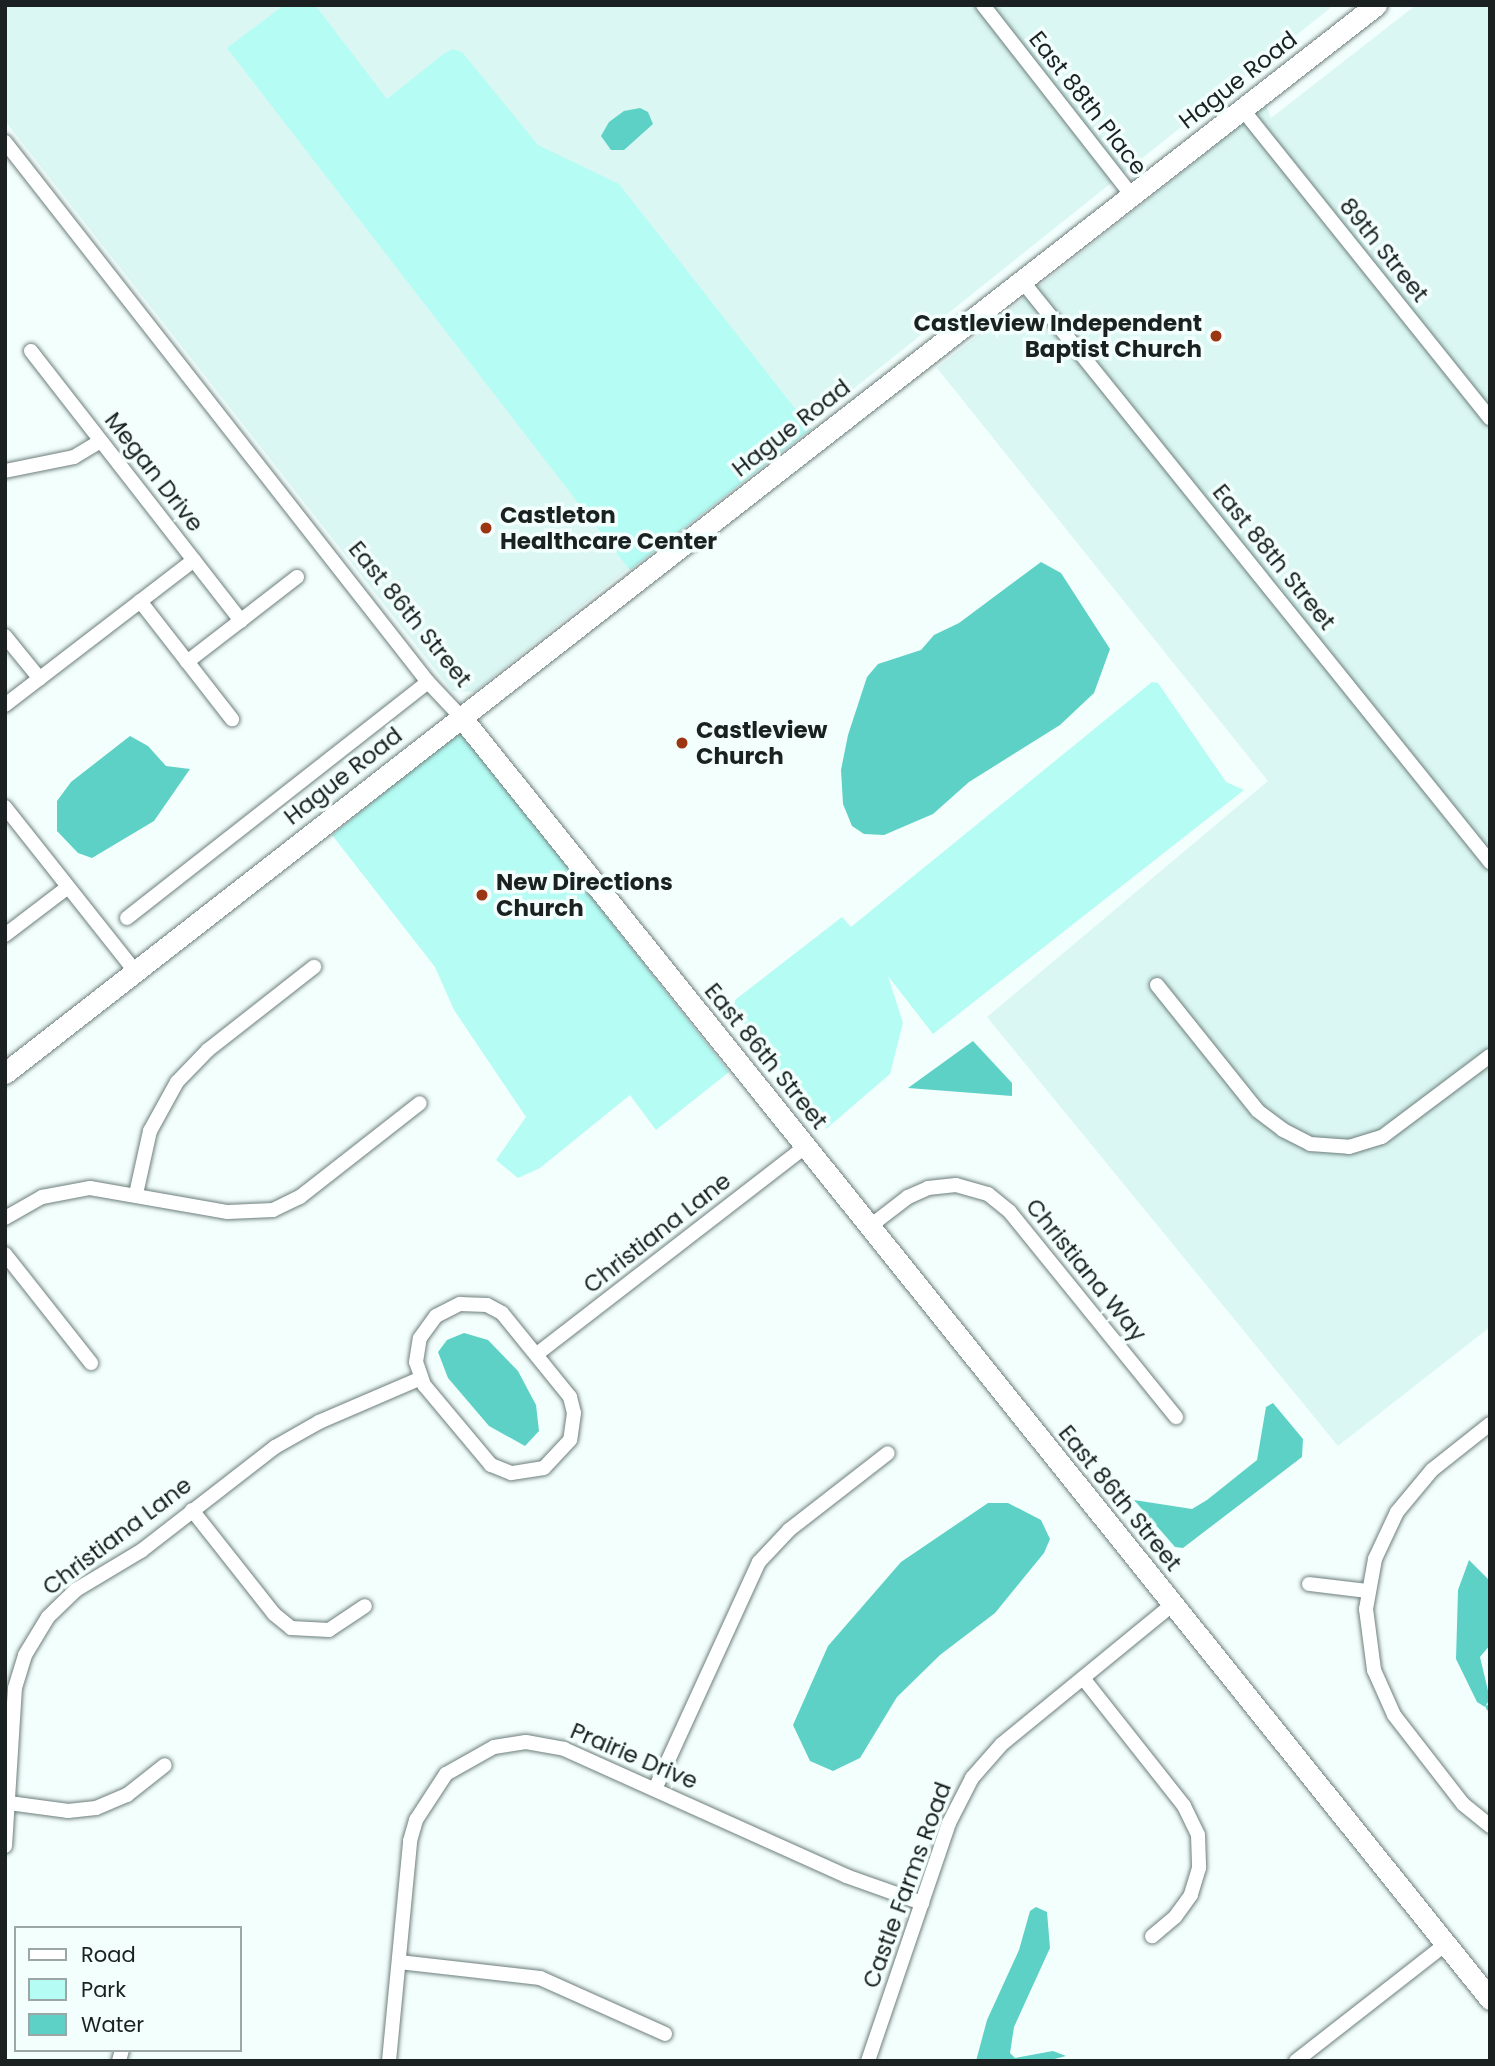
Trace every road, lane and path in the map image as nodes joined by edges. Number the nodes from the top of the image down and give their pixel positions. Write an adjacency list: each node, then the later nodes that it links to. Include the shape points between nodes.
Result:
1 (983, 5): 5 (street, East 88th Place)
2 (1376, 5): 3 (street, Hague Road)
3 (1242, 110): 5 (street, Hague Road); 8 (street, 89th Street)
4 (5, 142): 18 (street, East 86th Street)
5 (1132, 196): 6 (street, Hague Road)
6 (1023, 282): 20 (street, Hague Road); 23 (street, East 88th Street)
7 (31, 351): 9 (street, Megan Drive)
8 (1490, 418)
9 (102, 442): 10 (street, via 74,457); 11 (street, Megan Drive)
10 (5, 471)
11 (194, 560): 13 (street); 14 (street, Megan Drive)
12 (298, 577): 14 (street)
13 (141, 601): 16 (street); 17 (street)
14 (241, 621): 16 (street)
15 (5, 636): 17 (street)
16 (187, 662): 21 (street)
17 (40, 679): 19 (street)
18 (428, 682): 20 (street, East 86th Street); 25 (street, Hague Road)
19 (5, 705)
20 (461, 717): 28 (street, Hague Road); 33 (street, East 86th Street)
21 (232, 719)
22 (5, 807): 24 (street)
23 (1490, 862)
24 (68, 887): 26 (street); 28 (street)
25 (127, 918)
26 (5, 935)
27 (314, 967): 34 (street, via 212,1047 177,1082 148,1136)
28 (135, 971): 31 (street, Hague Road)
29 (1157, 985): 30 (street, via 1258,1111 1294,1138 1310,1144 1349,1147 1382,1137)
30 (1490, 1056)
31 (5, 1073)
32 (420, 1103): 34 (street, via 304,1194 273,1210 228,1212)
33 (805, 1147): 36 (street, East 86th Street); 38 (street, Christiana Lane)
34 (136, 1195): 35 (street, via 98,1189 65,1191 37,1199)
35 (5, 1217)
36 (869, 1227): 41 (street, Christiana Way, via 908,1197 928,1188 956,1185 988,1195 1010,1212); 47 (street, East 86th Street)
37 (5, 1254): 39 (street)
38 (537, 1354): 40 (street, via 498,1310 460,1304 440,1312 425,1328 416,1354); 40 (street, via 567,1392 574,1413 565,1450 533,1472 511,1473 491,1465)
39 (91, 1363)
40 (421, 1378): 44 (street, Christiana Lane, via 299,1433)
41 (1176, 1417)
42 (1490, 1424): 46 (street, via 1432,1470 1405,1500 1382,1541)
43 (888, 1453): 51 (street, via 781,1537 759,1562)
44 (192, 1510): 48 (street, via 274,1614 291,1628 307,1633 329,1630); 52 (street, Christiana Lane, via 141,1550 76,1590 38,1630 15,1688)
45 (1309, 1584): 46 (street)
46 (1367, 1591): 53 (street, via 1369,1648 1384,1696 1451,1788)
47 (1172, 1605): 49 (street, Castle Farms Road); 57 (street, East 86th Street)
48 (365, 1606)
49 (1083, 1678): 55 (street, Castle Farms Road, via 1002,1744 972,1778 955,1808); 56 (street, via 1187,1810 1198,1835 1199,1868 1191,1895 1175,1917)
50 (165, 1765): 52 (street, via 127,1795 96,1808 68,1811)
51 (655, 1789): 55 (street, Prairie Drive, via 846,1876); 58 (street, Prairie Drive, via 548,1744 504,1745 459,1763 431,1791 414,1825)
52 (9, 1803): 54 (street, Christiana Lane)
53 (1490, 1826)
54 (5, 1846)
55 (922, 1903): 62 (street, Castle Farms Road)
56 (1152, 1936)
57 (1446, 1944): 59 (street, East 86th Street); 63 (street)
58 (399, 1962): 60 (street, via 525,1974); 61 (street, Prairie Drive)
59 (1490, 1999)
60 (665, 2034)
61 (389, 2061)
62 (868, 2061)
63 (1296, 2061)

